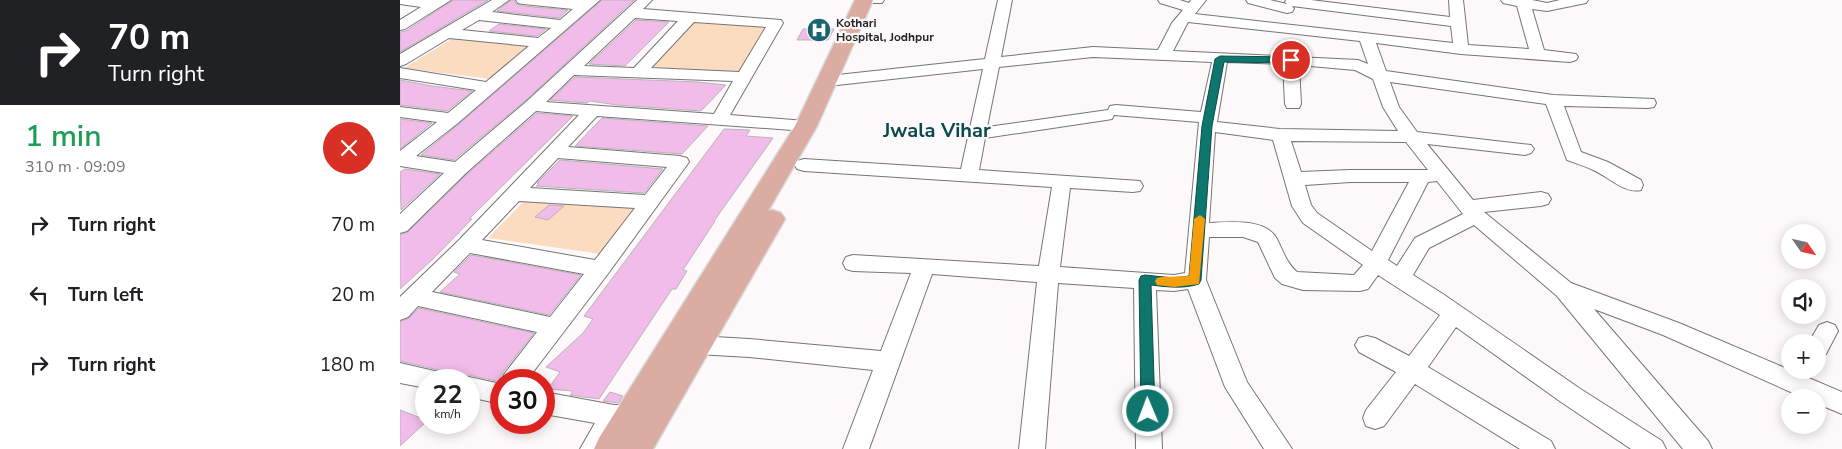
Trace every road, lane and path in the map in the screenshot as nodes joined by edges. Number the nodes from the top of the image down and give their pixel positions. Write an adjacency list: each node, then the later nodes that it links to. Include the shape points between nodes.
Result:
1 (401, 0): 15 (street)
2 (502, 0): 20 (street)
3 (523, 0): 16 (street)
4 (645, 0): 19 (street)
5 (860, 0): 54 (street)
6 (864, 0): 43 (main road)
7 (871, 0): 8 (street)
8 (877, 0): 43 (main road)
9 (1004, 0): 37 (street)
10 (1165, 0): 18 (street)
11 (1253, 0): 17 (street)
12 (1456, 0): 23 (street)
13 (1582, 0): 14 (street, via 1547,6)
14 (1515, 2): 30 (street)
15 (439, 3): 22 (street)
16 (589, 3): 24 (street)
17 (1291, 4): 23 (street); 25 (street)
18 (1192, 8): 25 (street); 31 (street, via 1179,24)
19 (631, 13): 21 (street); 38 (street)
20 (476, 15): 24 (street); 26 (street)
21 (690, 17): 39 (street); 42 (street, via 776,23)
22 (403, 22)
23 (1458, 22): 29 (street)
24 (563, 24): 28 (street)
25 (1275, 28): 27 (street); 34 (street)
26 (446, 33): 28 (street); 36 (street)
27 (1366, 37): 29 (street); 41 (street)
28 (540, 43): 44 (street)
29 (1461, 50): 30 (street)
30 (1538, 55): 32 (street)
31 (1163, 56): 33 (street); 37 (street, via 1088,53)
32 (1570, 57)
33 (1220, 59): 34 (street); 53 (street)
34 (1272, 59): 35 (street)
35 (1291, 60): 41 (street, via 1358,66); 47 (street)
36 (400, 61)
37 (993, 65): 43 (street); 55 (street)
38 (570, 70): 39 (street); 48 (street)
39 (639, 72): 42 (street)
40 (400, 73): 44 (street)
41 (1378, 75): 45 (street); 57 (street, via 1391,107)
42 (744, 78): 51 (street)
43 (836, 81): 54 (main road); 60 (main road)
44 (488, 87): 52 (street)
45 (1553, 100): 46 (street); 67 (street, via 1573,156 1601,166)
46 (1648, 103)
47 (1294, 104)
48 (532, 106): 49 (street); 61 (street)
49 (593, 110): 51 (street); 59 (street)
50 (400, 112): 52 (street)
51 (720, 118): 54 (street)
52 (452, 120): 61 (street, via 400,160)
53 (1208, 122): 55 (street, via 1111,112); 56 (street); 75 (street)
54 (802, 126): 100 (main road)
55 (978, 134): 62 (street)
56 (1280, 135): 57 (street); 65 (street)
57 (1411, 137): 58 (street); 64 (street)
58 (1525, 149)
59 (554, 152): 69 (street); 71 (street, via 680,162)
60 (804, 165): 62 (street); 89 (main road)
61 (459, 169): 72 (street)
62 (970, 174): 66 (street)
63 (1422, 176): 64 (street); 65 (street); 78 (street)
64 (1443, 176): 73 (street)
65 (1294, 179): 78 (street, via 1302,206 1310,218)
66 (1062, 181): 68 (street); 81 (street)
67 (1634, 185)
68 (1133, 186)
69 (514, 194): 71 (street); 76 (street)
70 (1541, 199): 73 (street)
71 (650, 202): 80 (street)
72 (408, 211): 74 (street)
73 (1472, 211): 82 (street, via 1422,243); 85 (street)
74 (400, 226)
75 (1199, 230): 78 (street, via 1261,233 1286,275 1303,282 1360,283); 84 (street)
76 (466, 245): 80 (street); 86 (street)
77 (853, 263): 79 (street)
78 (1376, 263): 82 (street)
79 (924, 266): 81 (street); 91 (street)
80 (600, 269): 88 (street)
81 (1048, 275): 83 (street); 106 (street)
82 (1400, 278): 87 (street)
83 (1145, 280): 84 (street); 107 (street)
84 (1184, 282): 108 (street, via 1238,387)
85 (1565, 290): 94 (street); 111 (street)
86 (407, 304): 88 (street)
87 (1453, 312): 93 (street); 110 (street)
88 (555, 327): 92 (street)
89 (697, 345): 91 (street); 104 (main road)
90 (1367, 345): 93 (street)
91 (888, 362): 105 (street)
92 (522, 369)
93 (1411, 369): 101 (street); 109 (street)
94 (1781, 369)
95 (400, 373): 96 (street)
96 (415, 376)
97 (1805, 379): 98 (street)
98 (1842, 403)
99 (555, 404): 100 (street)
100 (622, 416): 102 (street); 103 (main road)
101 (1375, 418)
102 (593, 449)
103 (611, 449)
104 (635, 449)
105 (856, 449)
106 (1032, 449)
107 (1149, 449)
108 (1279, 449)
109 (1542, 449)
110 (1653, 449)
111 (1699, 449)

